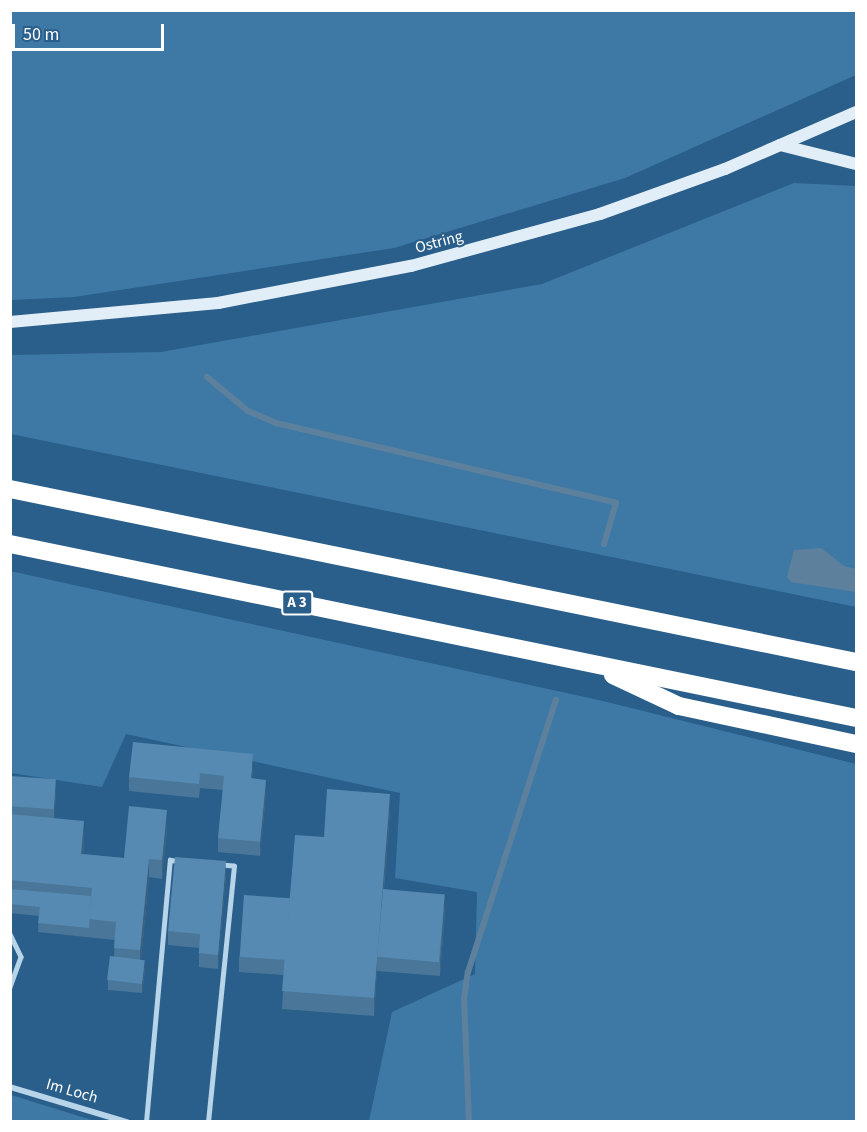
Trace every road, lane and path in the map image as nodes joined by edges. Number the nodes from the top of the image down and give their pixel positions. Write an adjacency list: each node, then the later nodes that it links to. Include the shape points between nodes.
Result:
1 (856, 112): 2 (main road, Ostring)
2 (780, 146): 3 (main road); 4 (main road, Ostring, via 600,214 411,266 218,303)
3 (856, 164)
4 (10, 322)
5 (10, 489): 8 (highway)
6 (10, 544): 7 (highway, A 3)
7 (584, 661): 9 (highway, A 3); 10 (highway, via 679,705)
8 (856, 662)
9 (856, 718)
10 (856, 744)
11 (192, 862): 17 (lane, via 170,860)
12 (213, 864): 18 (lane, via 234,866)
13 (10, 934): 14 (lane, via 21,957)
14 (10, 988)
15 (10, 1087): 16 (street, Im Loch)
16 (127, 1122)
17 (146, 1122)
18 (208, 1122)

